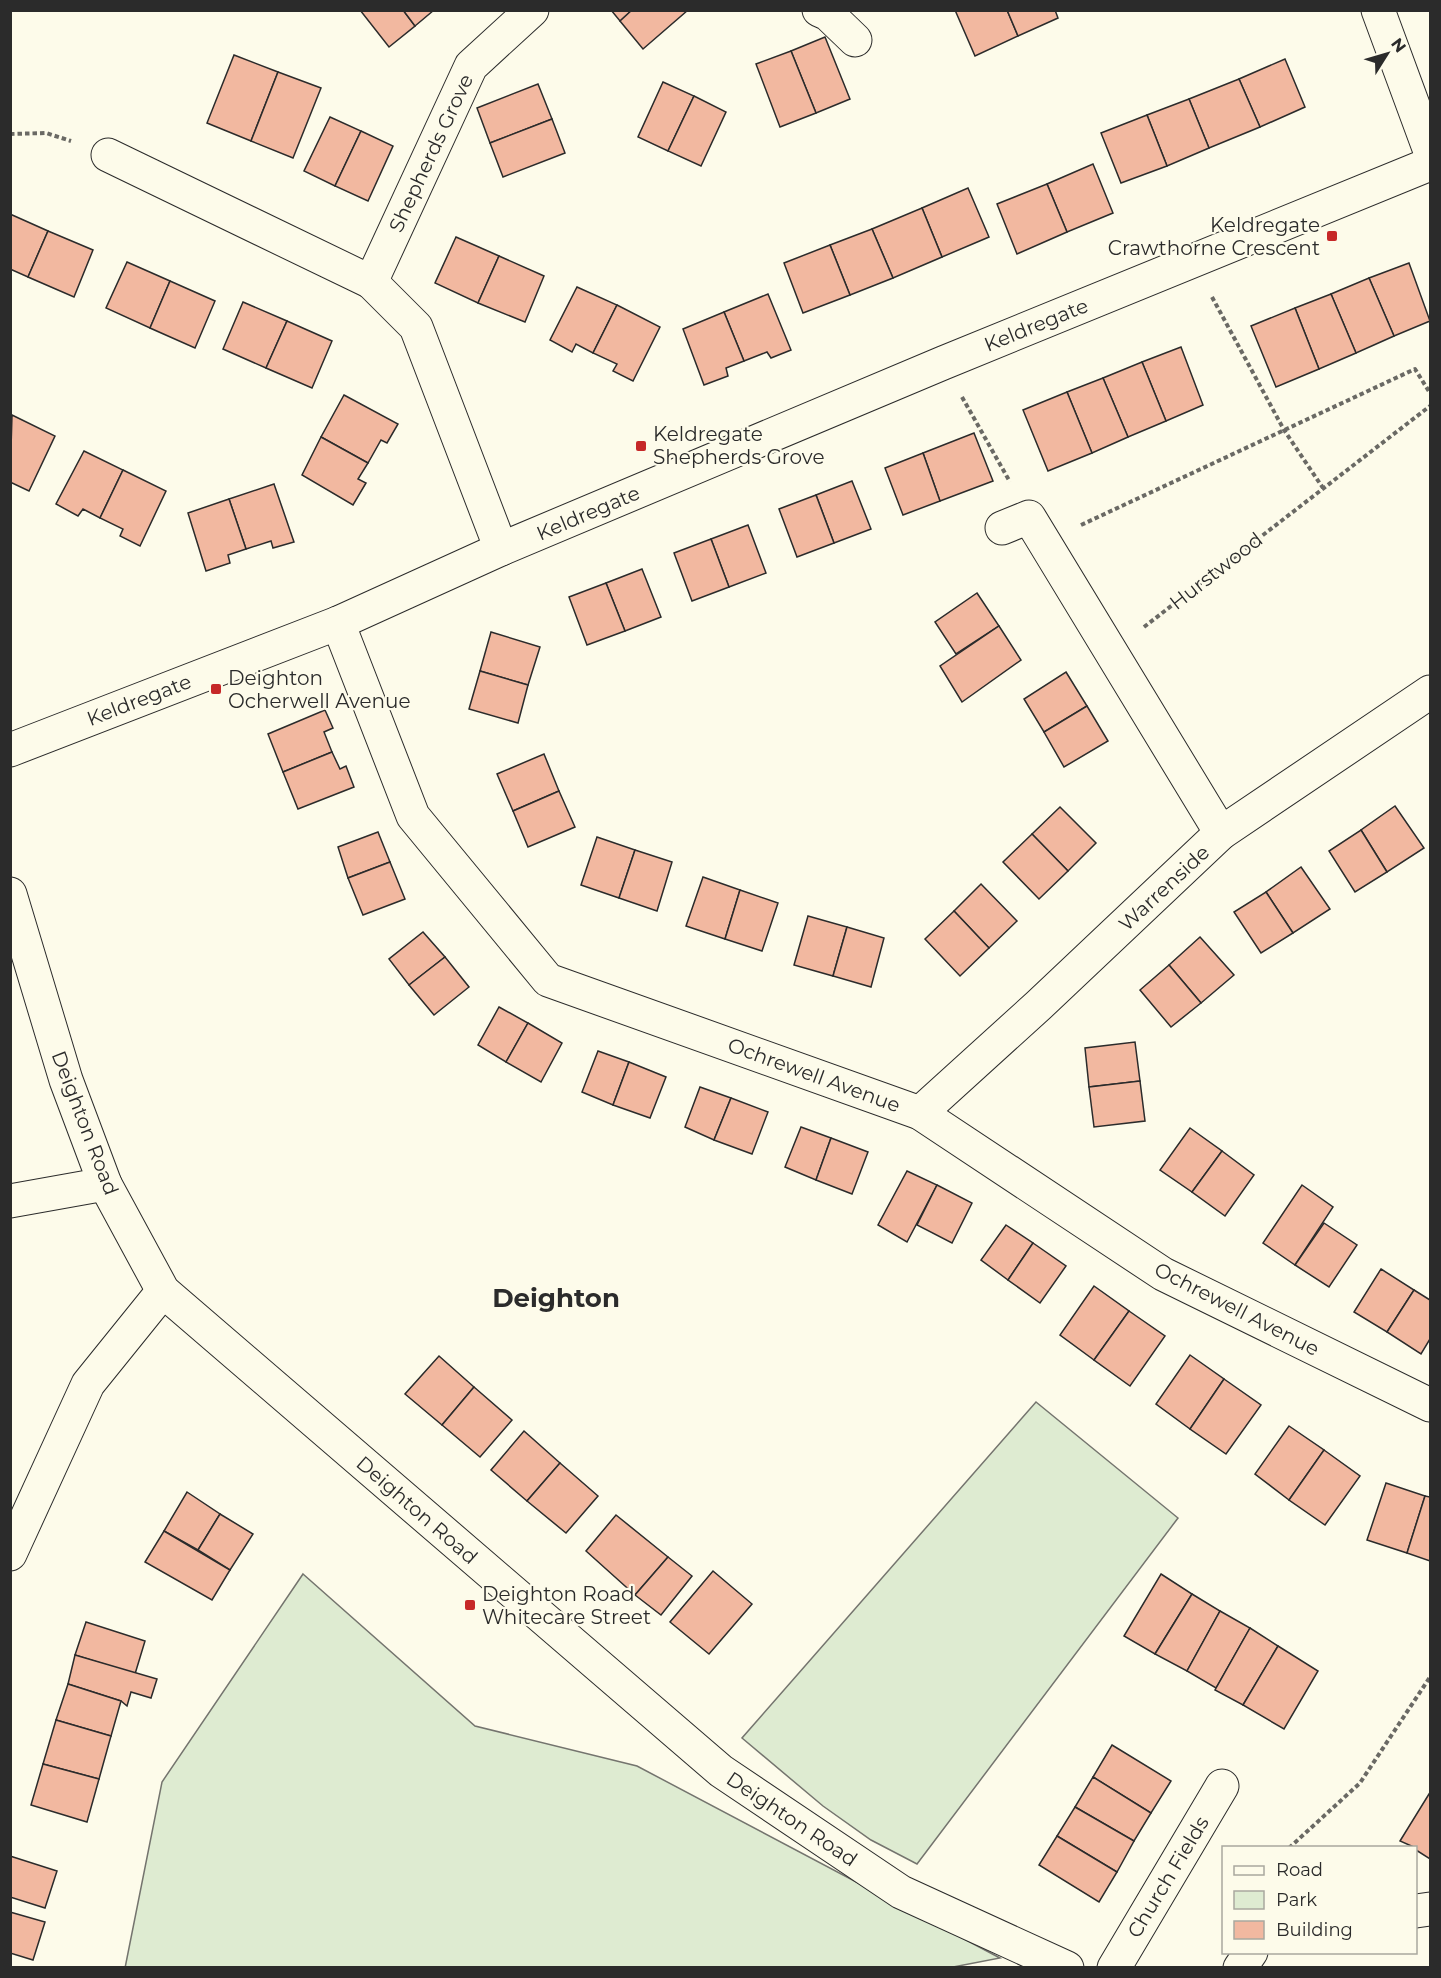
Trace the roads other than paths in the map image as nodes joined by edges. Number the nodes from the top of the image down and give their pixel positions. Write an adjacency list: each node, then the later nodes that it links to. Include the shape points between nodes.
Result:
1 (532, 10): 8 (street, Shepherds Grove, via 471,66)
2 (819, 10): 4 (street)
3 (1378, 10): 5 (street)
4 (855, 40)
5 (1431, 151)
6 (108, 155): 8 (street)
7 (1431, 164): 10 (street, Keldregate)
8 (371, 282): 10 (street, via 416,327)
9 (1026, 529): 14 (street, via 1110,653)
10 (501, 549): 11 (street, Keldregate)
11 (338, 623): 13 (street, Keldregate); 16 (street, Ochrewell Avenue, via 413,816 548,980)
12 (1431, 692): 14 (street, Warrenside)
13 (10, 750)
14 (1221, 833): 16 (street, Warrenside)
15 (10, 894): 17 (street, Deighton Road, via 66,1080)
16 (920, 1113): 20 (street, Ochrewell Avenue, via 1163,1274)
17 (105, 1184): 18 (street); 19 (street, Deighton Road)
18 (10, 1201)
19 (163, 1292): 21 (street, via 88,1384); 24 (street, Deighton Road, via 721,1771 901,1892)
20 (1431, 1405)
21 (10, 1554)
22 (1222, 1786): 25 (street, Church Fields)
23 (1250, 1954): 26 (street)
24 (1067, 1968)
25 (1114, 1968)
26 (1240, 1968)

